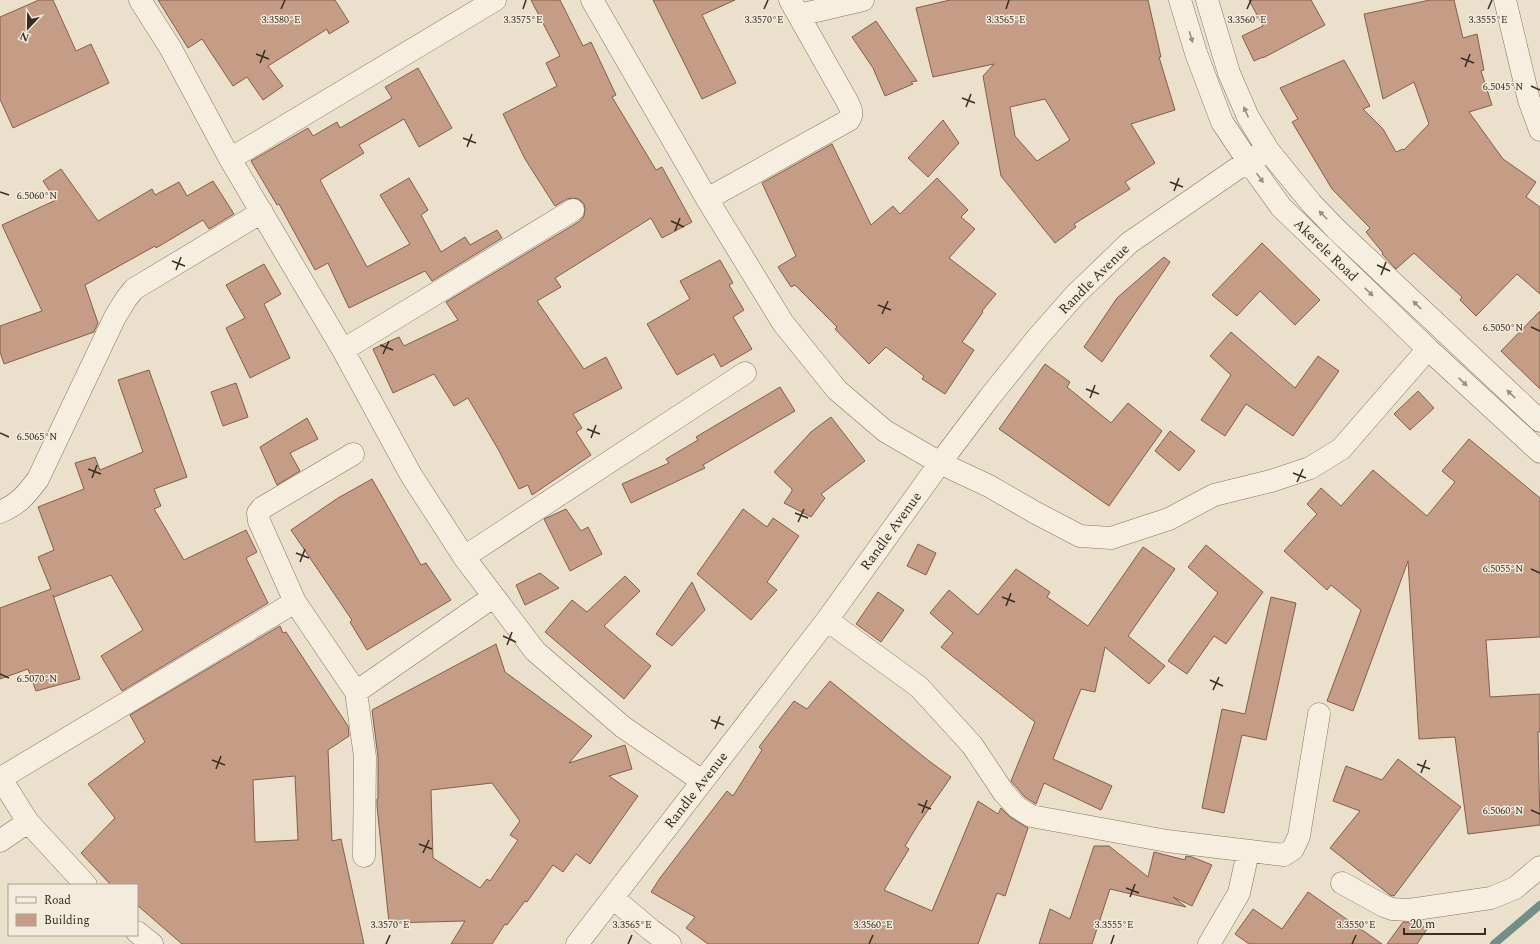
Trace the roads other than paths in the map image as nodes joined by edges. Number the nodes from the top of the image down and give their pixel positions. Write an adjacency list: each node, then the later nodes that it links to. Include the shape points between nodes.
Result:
1 (140, 0): 11 (street, via 171,49)
2 (495, 0): 11 (street)
3 (863, 0): 8 (street)
4 (1180, 0): 12 (street, Akerele Road, one-way to 12, via 1196,53 1222,122)
5 (1207, 0): 10 (street, one-way to 5, via 1248,117 1229,73)
6 (1505, 0): 9 (street, via 1528,100)
7 (599, 2): 13 (street)
8 (795, 8): 13 (street, via 847,101 852,116)
9 (1540, 130)
10 (1268, 150): 12 (street, Randle Avenue); 19 (street, one-way to 10, via 1338,230 1312,204)
11 (230, 159): 15 (street)
12 (1248, 161): 16 (street, Akerele Road, one-way to 16, via 1281,207); 22 (street, Randle Avenue, via 1129,243 1075,295 1038,337)
13 (707, 199): 22 (street, via 783,323 837,390 885,431)
14 (573, 210): 17 (street)
15 (262, 212): 17 (street); 23 (street, via 134,289 115,317 38,479 25,497 11,508)
16 (1428, 349): 20 (street, Akerele Road, one-way to 20); 22 (street, via 1341,449 1310,468 1214,495 1169,518 1111,538 1080,536)
17 (343, 350): 24 (street, via 412,475)
18 (745, 373): 24 (street)
19 (1540, 421)
20 (1540, 452)
21 (353, 454): 26 (street, via 258,513 258,521)
22 (940, 463): 27 (street, Randle Avenue)
23 (0, 512)
24 (464, 557): 25 (street)
25 (493, 596): 28 (street); 31 (street, via 535,651 623,727)
26 (295, 602): 28 (street); 30 (street)
27 (827, 620): 31 (street, Randle Avenue); 34 (street, via 919,688 972,745 1004,794 1016,807 1031,816)
28 (356, 692): 35 (street, via 365,757)
29 (1319, 714): 34 (street, via 1299,836 1293,849 1284,856)
30 (0, 777): 32 (street)
31 (702, 781): 39 (street, Randle Avenue)
32 (28, 822): 33 (street); 38 (street)
33 (0, 841)
34 (1248, 852): 44 (street, via 1239,893)
35 (364, 856)
36 (1540, 866): 37 (street, via 1515,888 1492,898 1409,910 1384,906)
37 (1342, 883)
38 (85, 884)
39 (613, 898): 42 (street, Randle Avenue); 43 (street)
40 (138, 933): 41 (street)
41 (152, 944)
42 (577, 944)
43 (670, 944)
44 (1209, 944)

